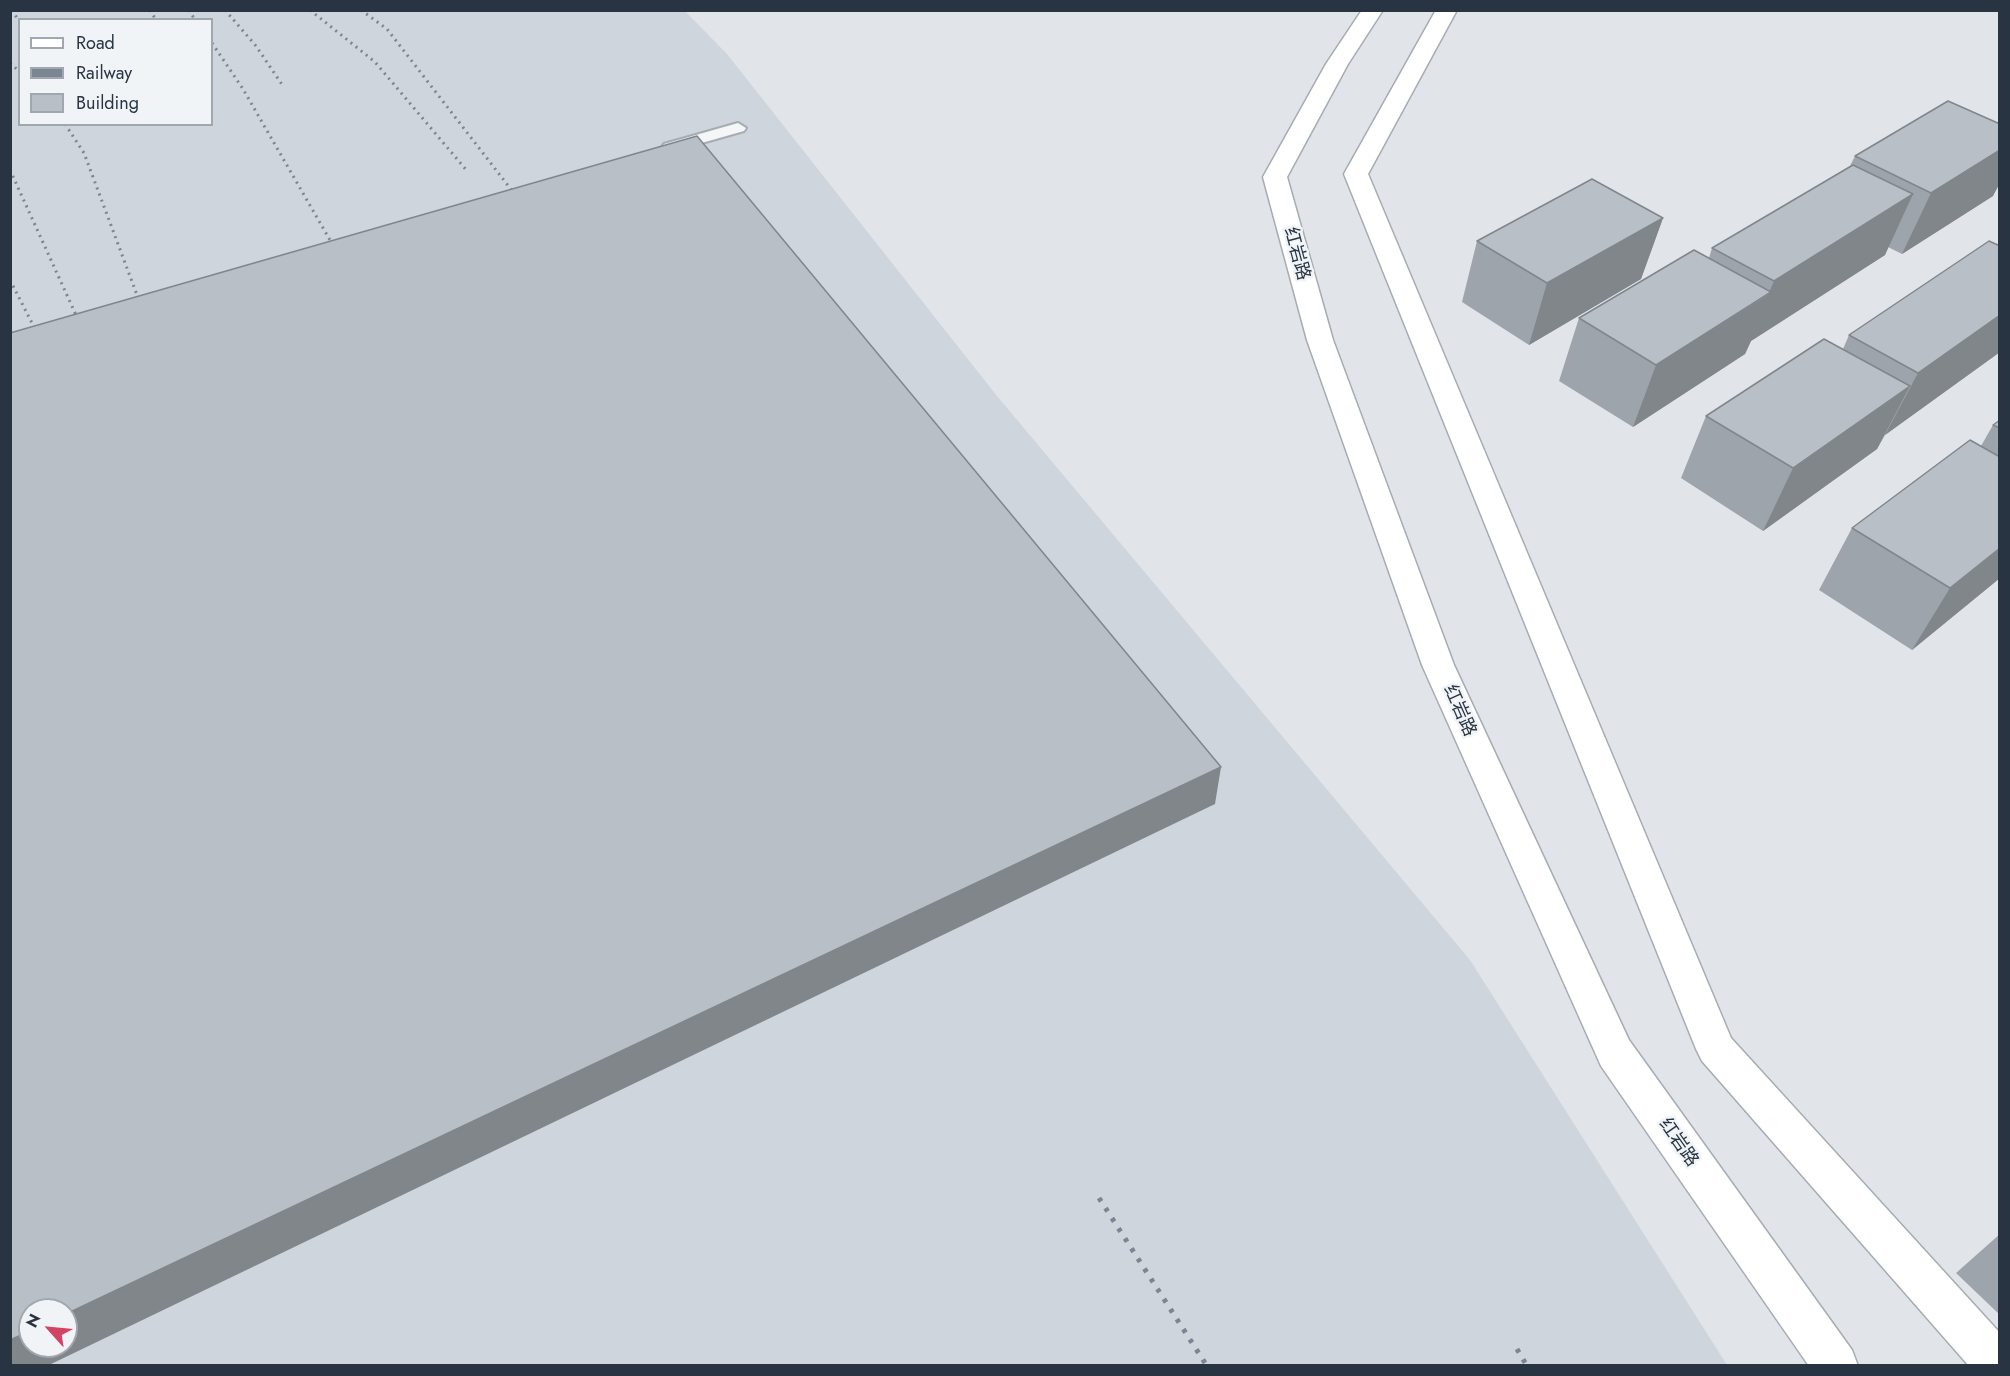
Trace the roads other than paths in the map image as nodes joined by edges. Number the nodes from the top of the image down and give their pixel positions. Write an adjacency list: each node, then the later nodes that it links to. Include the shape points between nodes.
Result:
1 (1373, 10): 5 (main road, 红岩路, via 1337,64 1275,177 1320,340 1438,665 1615,1053)
2 (1447, 10): 6 (main road, via 1356,174 1716,1049)
3 (738, 128): 4 (lane)
4 (650, 153)
5 (1836, 1365)
6 (1999, 1365)

